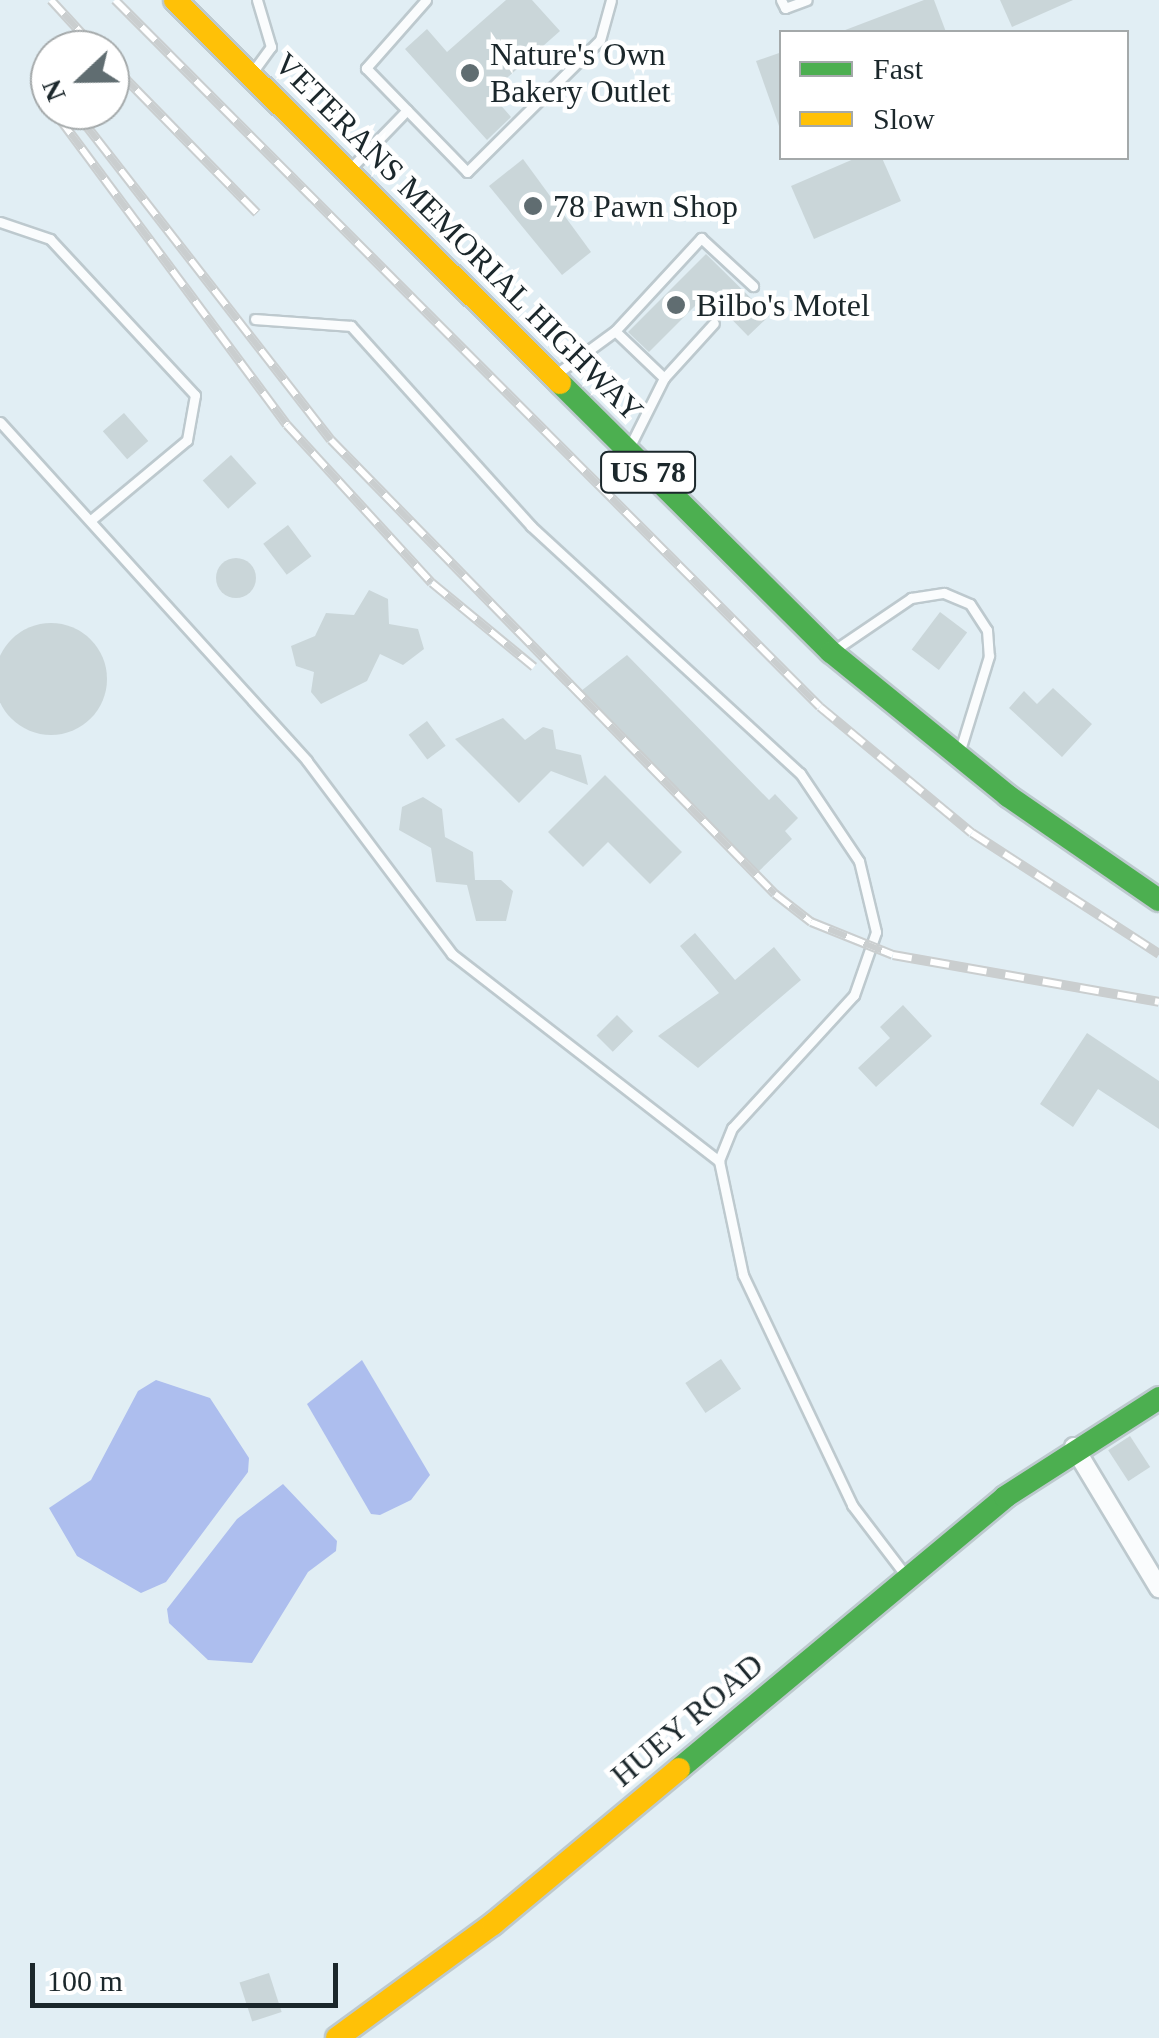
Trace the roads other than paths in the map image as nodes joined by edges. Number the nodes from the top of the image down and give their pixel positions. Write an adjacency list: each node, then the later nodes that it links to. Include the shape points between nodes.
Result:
1 (175, 0): 7 (main road, VETERANS MEMORIAL HIGHWAY / US 78)
2 (257, 0): 7 (lane, via 271,46)
3 (426, 0): 8 (lane, via 366,68)
4 (611, 0): 8 (lane, via 600,40 467,172)
5 (781, 0): 6 (lane, via 785,8)
6 (807, 0)
7 (251, 74): 9 (main road, VETERANS MEMORIAL HIGHWAY / US 78)
8 (407, 110): 9 (lane)
9 (348, 172): 15 (main road, VETERANS MEMORIAL HIGHWAY / US 78)
10 (0, 222): 19 (lane, via 50,239 195,395 187,440)
11 (753, 286): 14 (lane, via 701,238)
12 (255, 319): 23 (lane, via 351,326 531,526 800,774 860,861 876,932 854,995 732,1128)
13 (714, 323): 16 (lane)
14 (614, 331): 15 (lane); 16 (lane)
15 (553, 377): 18 (main road, VETERANS MEMORIAL HIGHWAY / US 78)
16 (664, 378): 18 (lane)
17 (0, 422): 19 (lane)
18 (626, 450): 20 (main road, VETERANS MEMORIAL HIGHWAY / US 78)
19 (91, 520): 23 (lane, via 308,761 452,954)
20 (831, 652): 21 (main road, VETERANS MEMORIAL HIGHWAY / US 78); 21 (lane, via 911,598 944,593 970,604 987,630 989,656 982,698)
21 (956, 756): 22 (main road, VETERANS MEMORIAL HIGHWAY / US 78)
22 (1159, 900)
23 (719, 1160): 26 (lane, via 744,1275 852,1505)
24 (1159, 1398): 25 (main road, HUEY ROAD)
25 (1074, 1446): 26 (main road, HUEY ROAD); 27 (street)
26 (908, 1578): 28 (main road, HUEY ROAD, via 493,1924)
27 (1159, 1588)
28 (337, 2038)

